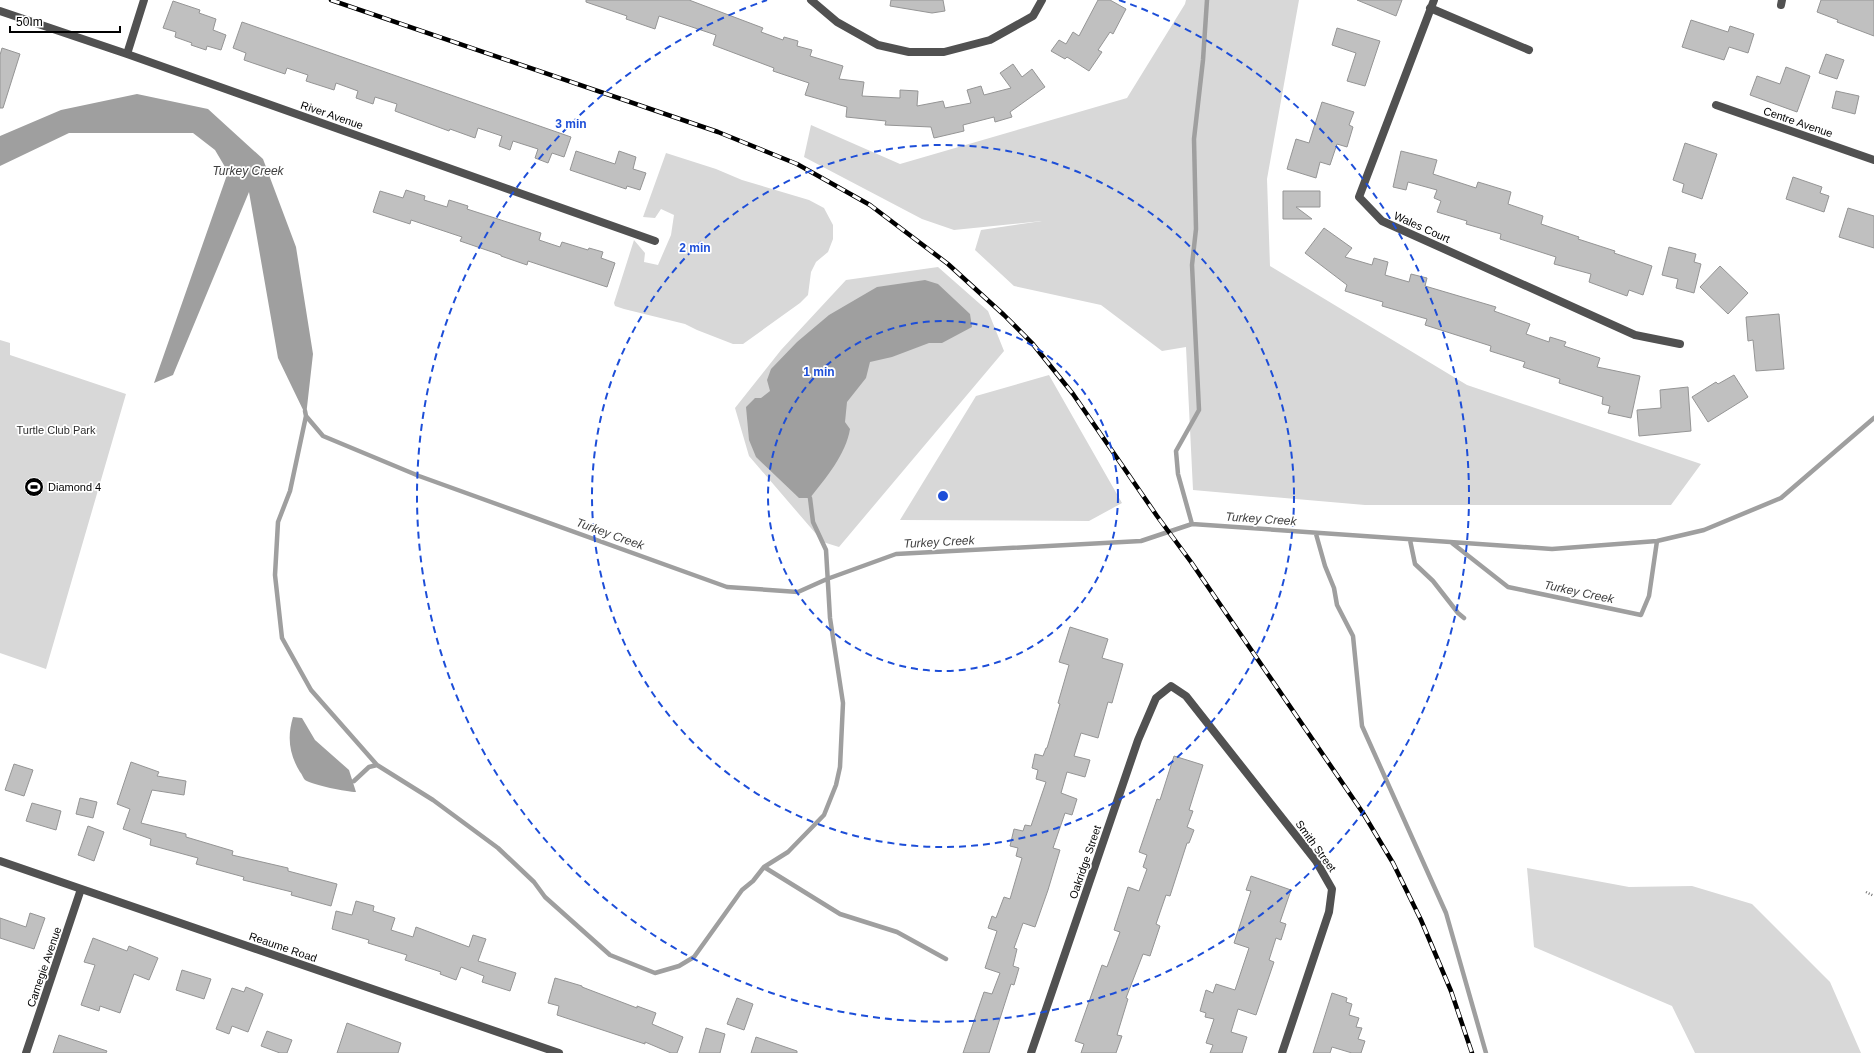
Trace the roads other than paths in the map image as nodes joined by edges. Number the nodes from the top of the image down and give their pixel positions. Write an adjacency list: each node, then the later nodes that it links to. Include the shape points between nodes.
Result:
1 (144, 0): 7 (street)
2 (811, 0): 3 (street, via 838,22 878,45 909,52 944,52 990,40 1033,16)
3 (1042, 0)
4 (1432, 4): 6 (street); 11 (street, Wales Court, via 1358,197 1382,221 1635,335)
5 (0, 11): 7 (street, River Avenue)
6 (1528, 50)
7 (127, 54): 10 (street, River Avenue)
8 (1716, 105): 9 (street, Centre Avenue)
9 (1874, 160)
10 (655, 241)
11 (1680, 344)
12 (1171, 686): 17 (street, Oakridge Street, via 1156,698 1138,740); 18 (street, Smith Street, via 1186,696 1316,861 1332,889 1329,912)
13 (0, 861): 14 (street, Reaume Road)
14 (81, 889): 15 (street, Carnegie Avenue); 16 (street, Reaume Road)
15 (26, 1053)
16 (559, 1053)
17 (1031, 1053)
18 (1282, 1053)

